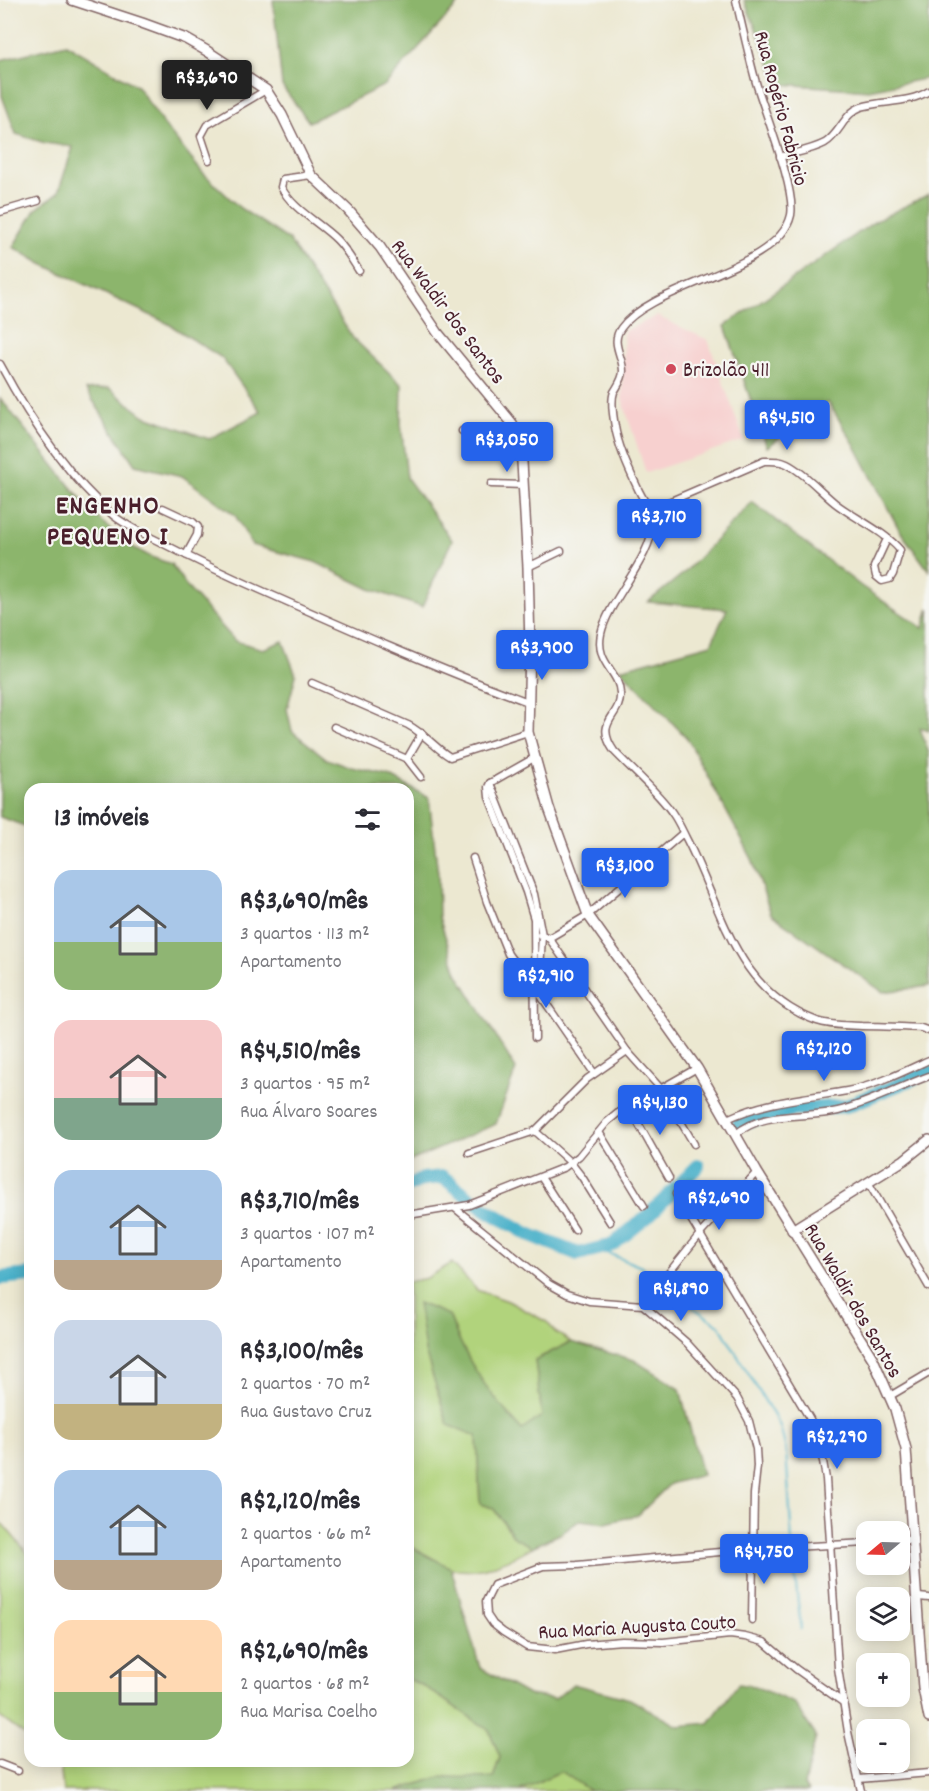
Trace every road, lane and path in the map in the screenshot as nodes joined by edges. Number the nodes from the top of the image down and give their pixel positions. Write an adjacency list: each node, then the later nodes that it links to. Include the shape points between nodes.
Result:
1 (72, 0): 3 (street, Rua Waldir dos Santos, via 186,39)
2 (736, 0): 5 (street, Rua Rogério Fabricio, via 755,79)
3 (266, 90): 6 (street, via 207,125 201,135); 7 (street, Rua Waldir dos Santos)
4 (929, 91): 5 (street, via 908,100 861,107 825,143)
5 (780, 157): 17 (street, Rua Rogério Fabricio, via 791,214 777,238 754,256 648,306 619,330 617,350 623,370 613,394 616,431 625,461)
6 (209, 160)
7 (311, 175): 10 (street, via 283,179 281,187 292,203 336,239); 13 (street, Rua Waldir dos Santos, via 380,247 438,333)
8 (38, 201): 9 (street)
9 (0, 213)
10 (359, 271)
11 (0, 364): 20 (street, via 45,438 94,496 116,517)
12 (462, 431): 13 (street)
13 (517, 433): 15 (street, Rua Waldir dos Santos)
14 (491, 484): 15 (street)
15 (523, 485): 21 (street, Rua Waldir dos Santos)
16 (163, 508): 20 (street, via 198,527)
17 (650, 510): 18 (street, via 764,461 778,460); 31 (street, Rua Rogério Fabricio, via 653,525 648,544 601,632 600,653 620,694 605,732 614,751 673,813)
18 (887, 539): 18 (street, via 900,550 893,574 882,581 874,567)
19 (561, 551): 21 (street)
20 (186, 555): 23 (street, via 449,673)
21 (528, 567): 23 (street, Rua Waldir dos Santos)
22 (312, 683): 26 (street)
23 (528, 702): 25 (street, Rua Waldir dos Santos)
24 (334, 727): 28 (street)
25 (528, 732): 26 (street, via 450,757); 27 (street, Rua Waldir dos Santos)
26 (422, 733): 28 (street)
27 (534, 758): 30 (street); 33 (street, Rua Waldir dos Santos)
28 (406, 759): 29 (street)
29 (421, 777)
30 (489, 785): 34 (street, via 489,797 531,907); 35 (street, via 534,894)
31 (683, 833): 33 (street); 37 (street, Rua Rogério Fabricio, via 725,929 757,981 772,997 819,1022)
32 (473, 858): 36 (street, via 508,954)
33 (588, 915): 35 (street); 41 (street, Rua Waldir dos Santos)
34 (534, 936): 35 (street); 36 (street)
35 (545, 936): 39 (street); 42 (street, via 541,996)
36 (533, 980): 38 (street)
37 (929, 1031)
38 (535, 1038)
39 (627, 1051): 42 (street); 44 (street)
40 (929, 1060): 46 (street, via 869,1085 782,1101)
41 (697, 1068): 44 (street); 46 (street, Rua Waldir dos Santos)
42 (594, 1073): 47 (street)
43 (929, 1076): 49 (street, via 836,1111 773,1118)
44 (662, 1090): 45 (street); 51 (street)
45 (629, 1107): 48 (street); 56 (street)
46 (727, 1119): 49 (street, Rua Waldir dos Santos)
47 (535, 1131): 52 (street); 53 (street)
48 (599, 1132): 53 (street); 59 (street)
49 (736, 1134): 54 (street, Rua Waldir dos Santos)
50 (929, 1140): 57 (street)
51 (694, 1144)
52 (469, 1154)
53 (571, 1163): 55 (street); 62 (street)
54 (757, 1172): 64 (street, Rua Waldir dos Santos); 65 (street)
55 (541, 1177): 60 (street); 63 (street)
56 (669, 1178)
57 (868, 1182): 64 (street); 66 (street)
58 (676, 1194): 65 (street)
59 (644, 1206)
60 (456, 1209): 61 (street); 67 (street, via 549,1284 567,1294 589,1301)
61 (414, 1214)
62 (610, 1222)
63 (575, 1230)
64 (792, 1230): 69 (street, Rua Waldir dos Santos, via 873,1359)
65 (700, 1234): 67 (street); 73 (street, via 818,1436 823,1454)
66 (929, 1287)
67 (643, 1305): 74 (street, via 687,1342 720,1378 749,1421 757,1466)
68 (929, 1373): 69 (street)
69 (890, 1396): 70 (street, Rua Waldir dos Santos, via 906,1449)
70 (914, 1539): 71 (street); 75 (street, Rua Waldir dos Santos)
71 (910, 1540)
72 (856, 1544): 73 (street, Rua Maria Augusta Couto)
73 (830, 1546): 74 (street, Rua Maria Augusta Couto); 79 (street)
74 (753, 1549): 77 (street); 79 (street, Rua Maria Augusta Couto, via 543,1566 494,1585 486,1601 487,1615 493,1624 526,1647 555,1650 622,1641 745,1637 764,1642)
75 (918, 1597): 76 (street); 78 (street, Rua Waldir dos Santos)
76 (929, 1598)
77 (752, 1620)
78 (926, 1688): 80 (street, Rua Waldir dos Santos)
79 (844, 1703): 84 (street)
80 (929, 1718)
81 (0, 1764): 82 (street)
82 (18, 1771)
83 (929, 1773): 84 (street)
84 (859, 1779): 85 (street)
85 (861, 1791)

